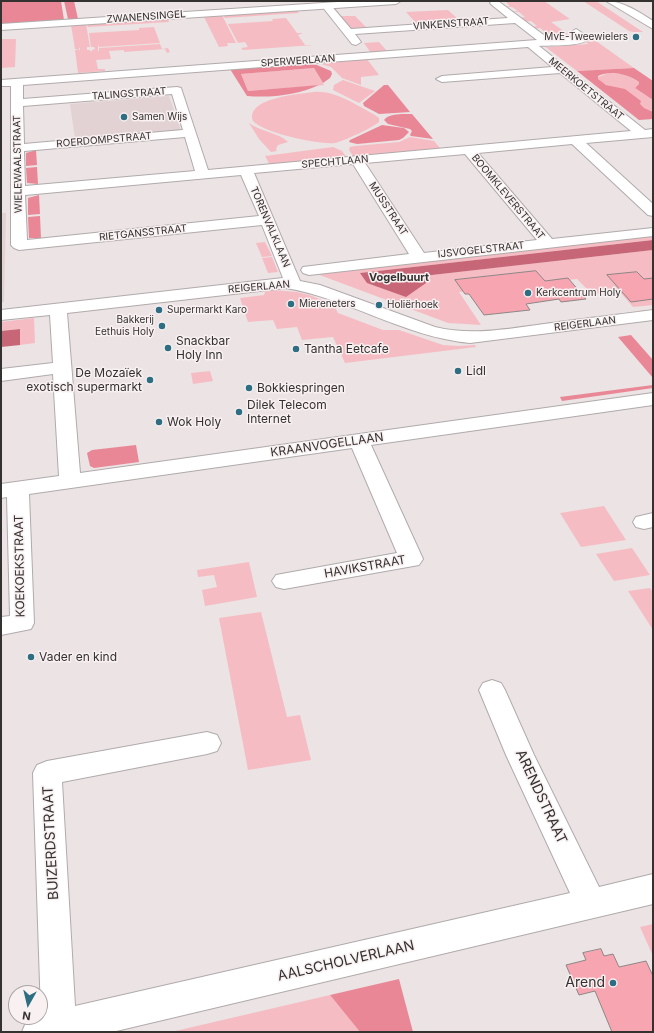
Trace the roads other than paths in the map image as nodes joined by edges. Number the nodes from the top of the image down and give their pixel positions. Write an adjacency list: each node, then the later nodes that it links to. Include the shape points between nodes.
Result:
1 (396, 1): 5 (street, ZWANENSINGEL)
2 (611, 1): 6 (street, via 630,14)
3 (622, 1): 6 (street)
4 (495, 3): 7 (street)
5 (326, 6): 9 (street, ZWANENSINGEL); 10 (street)
6 (643, 18): 8 (street)
7 (517, 20): 10 (street, VINKENSTRAAT); 12 (street)
8 (653, 26)
9 (1, 27)
10 (348, 32): 14 (street)
11 (576, 32): 12 (street, SPERWERLAAN, via 585,38)
12 (547, 43): 13 (street, SPERWERLAAN)
13 (530, 44): 14 (street, SPERWERLAAN); 15 (street, MEERKOETSTRAAT)
14 (367, 56): 17 (street, SPERWERLAAN)
15 (562, 70): 16 (street); 21 (street, MEERKOETSTRAAT)
16 (442, 79)
17 (17, 82): 18 (street, SPERWERLAAN); 19 (street, WIELEWAALSTRAAT)
18 (1, 83)
19 (17, 103): 20 (street, TALINGSTRAAT, via 177,90); 23 (street, WIELEWAALSTRAAT)
20 (191, 133): 23 (street, ROERDOMPSTRAAT); 27 (street, TALINGSTRAAT)
21 (648, 134): 22 (street, SPECHTLAAN)
22 (575, 140): 24 (street, SPECHTLAAN); 29 (street)
23 (18, 148): 28 (street, WIELEWAALSTRAAT)
24 (468, 150): 25 (street, SPECHTLAAN); 32 (street, BOOMKLEVERSTRAAT)
25 (357, 161): 26 (street, SPECHTLAAN); 34 (street, MUSSTRAAT)
26 (246, 170): 27 (street, SPECHTLAAN); 30 (street, TORENVALKLAAN)
27 (203, 174): 28 (street, SPECHTLAAN)
28 (18, 191): 33 (street, WIELEWAALSTRAAT)
29 (653, 212)
30 (268, 220): 33 (street, RIETGANSSTRAAT); 36 (street, TORENVALKLAAN)
31 (653, 232): 32 (street, IJSVOGELSTRAAT)
32 (548, 243): 34 (street, IJSVOGELSTRAAT)
33 (19, 245)
34 (419, 257): 35 (street, IJSVOGELSTRAAT)
35 (309, 270)
36 (293, 283): 37 (street, REIGERLAAN); 39 (street, REIGERLAAN, via 314,288 429,331 470,338)
37 (58, 308): 38 (street, REIGERLAAN); 40 (street)
38 (1, 315)
39 (653, 315)
40 (62, 367): 41 (street); 44 (street)
41 (1, 375)
42 (653, 399): 43 (street, KRAANVOGELLAAN)
43 (359, 440): 44 (street, KRAANVOGELLAAN); 46 (street, HAVIKSTRAAT, via 411,559)
44 (70, 482): 45 (street, KRAANVOGELLAAN)
45 (9, 490): 47 (street, KOEKOEKSTRAAT, via 22,623)
46 (284, 582)
47 (1, 626)
48 (492, 690): 51 (street, ARENDSTRAAT, via 520,755)
49 (207, 744): 52 (street, BUIZERDSTRAAT, via 47,773)
50 (653, 889): 51 (street, AALSCHOLVERLAAN)
51 (591, 903): 52 (street, AALSCHOLVERLAAN)
52 (49, 1030)

